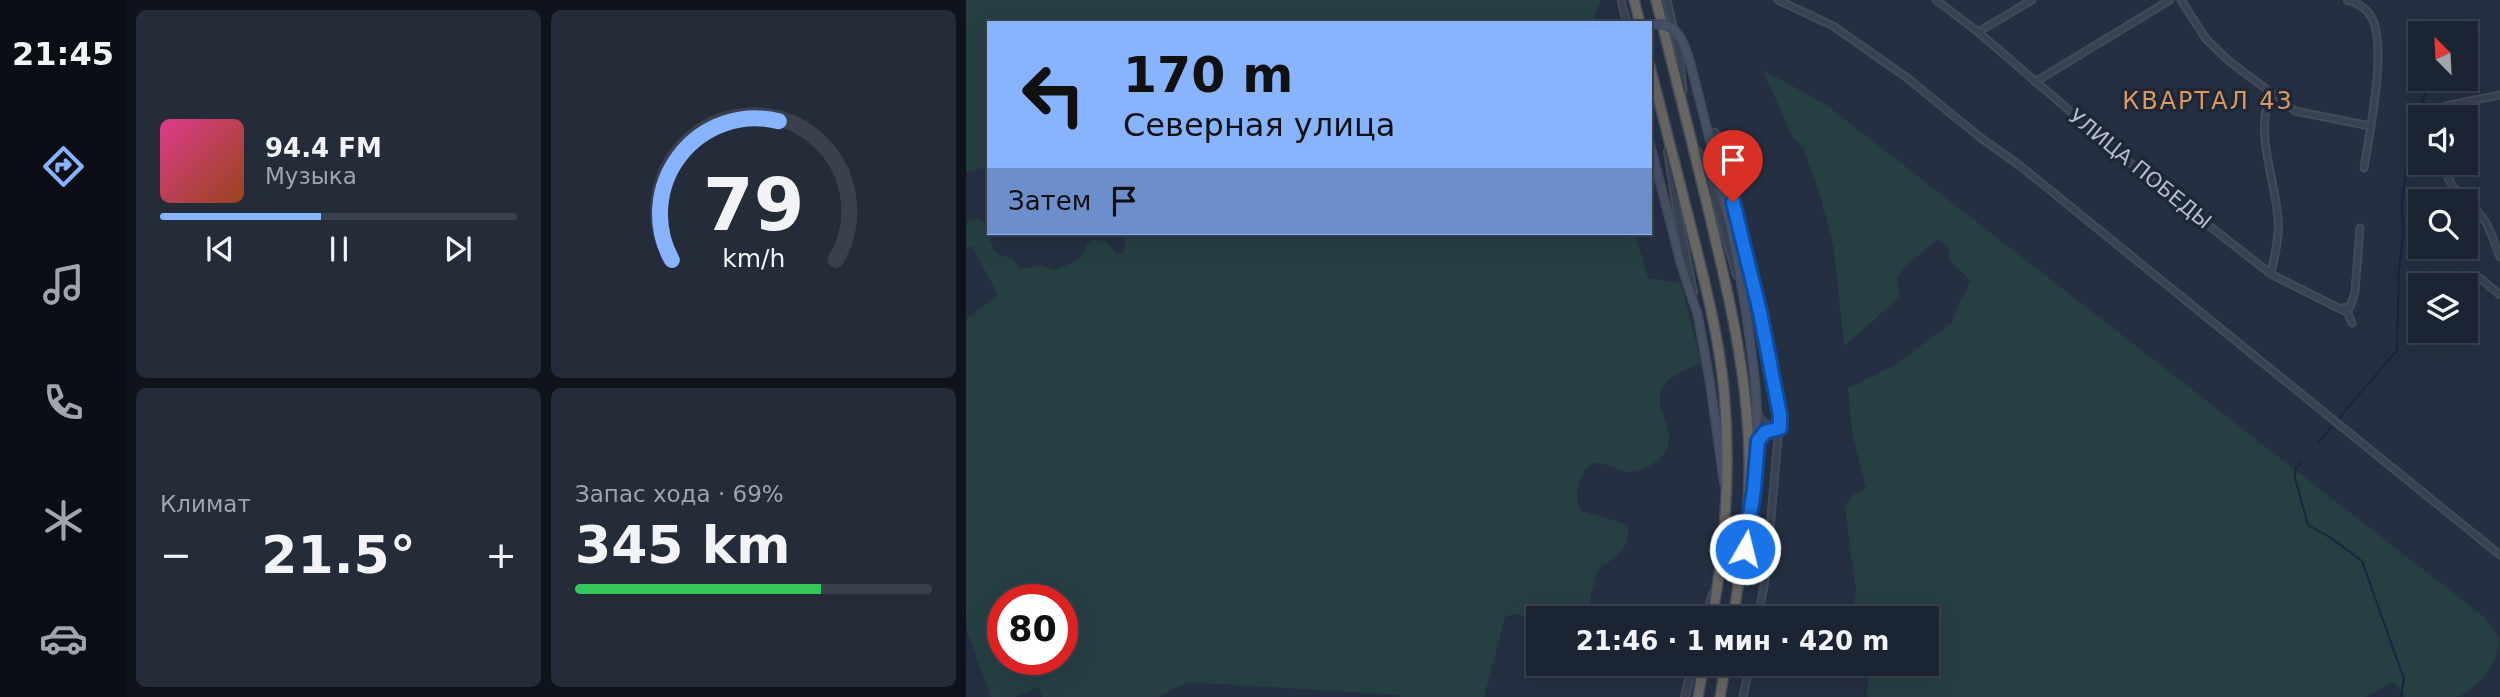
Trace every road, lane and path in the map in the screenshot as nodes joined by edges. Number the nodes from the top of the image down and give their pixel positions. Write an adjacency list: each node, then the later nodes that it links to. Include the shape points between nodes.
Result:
1 (1620, 0): 11 (street)
2 (1634, 0): 12 (highway)
3 (1656, 0): 21 (highway)
4 (1667, 0): 21 (street, via 1679,52)
5 (1778, 0): 44 (street, via 1833,26 1906,77)
6 (1937, 0): 14 (street, УЛИЦА ПОБЕДЫ)
7 (2032, 0): 14 (street)
8 (2170, 0): 16 (street)
9 (2180, 0): 18 (street, via 2206,39)
10 (2347, 0): 23 (street, via 2370,14 2378,33)
11 (1626, 21)
12 (1639, 21)
13 (1652, 24): 35 (main road, bridge, via 1677,31 1686,47 1734,240)
14 (1978, 32): 16 (street, УЛИЦА ПОБЕДЫ)
15 (1652, 74): 22 (highway)
16 (2035, 82): 32 (street, УЛИЦА ПОБЕДЫ)
17 (1652, 89): 22 (street)
18 (2270, 94): 23 (street, via 2295,111); 32 (street, via 2263,128 2279,221)
19 (2500, 95): 20 (street)
20 (2450, 105)
21 (1685, 115): 24 (highway)
22 (1663, 118): 25 (highway)
23 (2370, 126): 28 (street)
24 (1688, 127): 35 (street, via 1719,211); 43 (highway, via 1740,353 1749,455)
25 (1667, 132): 37 (street); 42 (highway, via 1719,352)
26 (1715, 132): 40 (street, via 1760,312)
27 (1652, 152): 37 (main road)
28 (2364, 168)
29 (2447, 175): 31 (street, via 2454,190 2484,220)
30 (2360, 228): 36 (street, via 2356,292 2350,307)
31 (2500, 257)
32 (2271, 274): 36 (street, УЛИЦА ПОБЕДЫ)
33 (2480, 278): 34 (street)
34 (2500, 295)
35 (1744, 300): 39 (main road)
36 (2340, 309): 38 (street, УЛИЦА ПОБЕДЫ)
37 (1698, 316): 42 (main road)
38 (2352, 323)
39 (1758, 412): 40 (street, via 1767,425); 41 (main road)
40 (1780, 428): 41 (street, via 1765,432); 49 (street)
41 (1758, 441): 43 (main road)
42 (1727, 508): 45 (highway)
43 (1746, 529): 48 (highway)
44 (2500, 555)
45 (1720, 572): 46 (street); 47 (highway)
46 (1709, 606)
47 (1714, 606)
48 (1735, 606)
49 (1760, 606)
50 (1690, 676): 54 (street)
51 (1702, 676): 55 (highway)
52 (1724, 676): 56 (highway)
53 (1748, 676): 57 (street)
54 (1685, 697)
55 (1698, 697)
56 (1720, 697)
57 (1744, 697)

